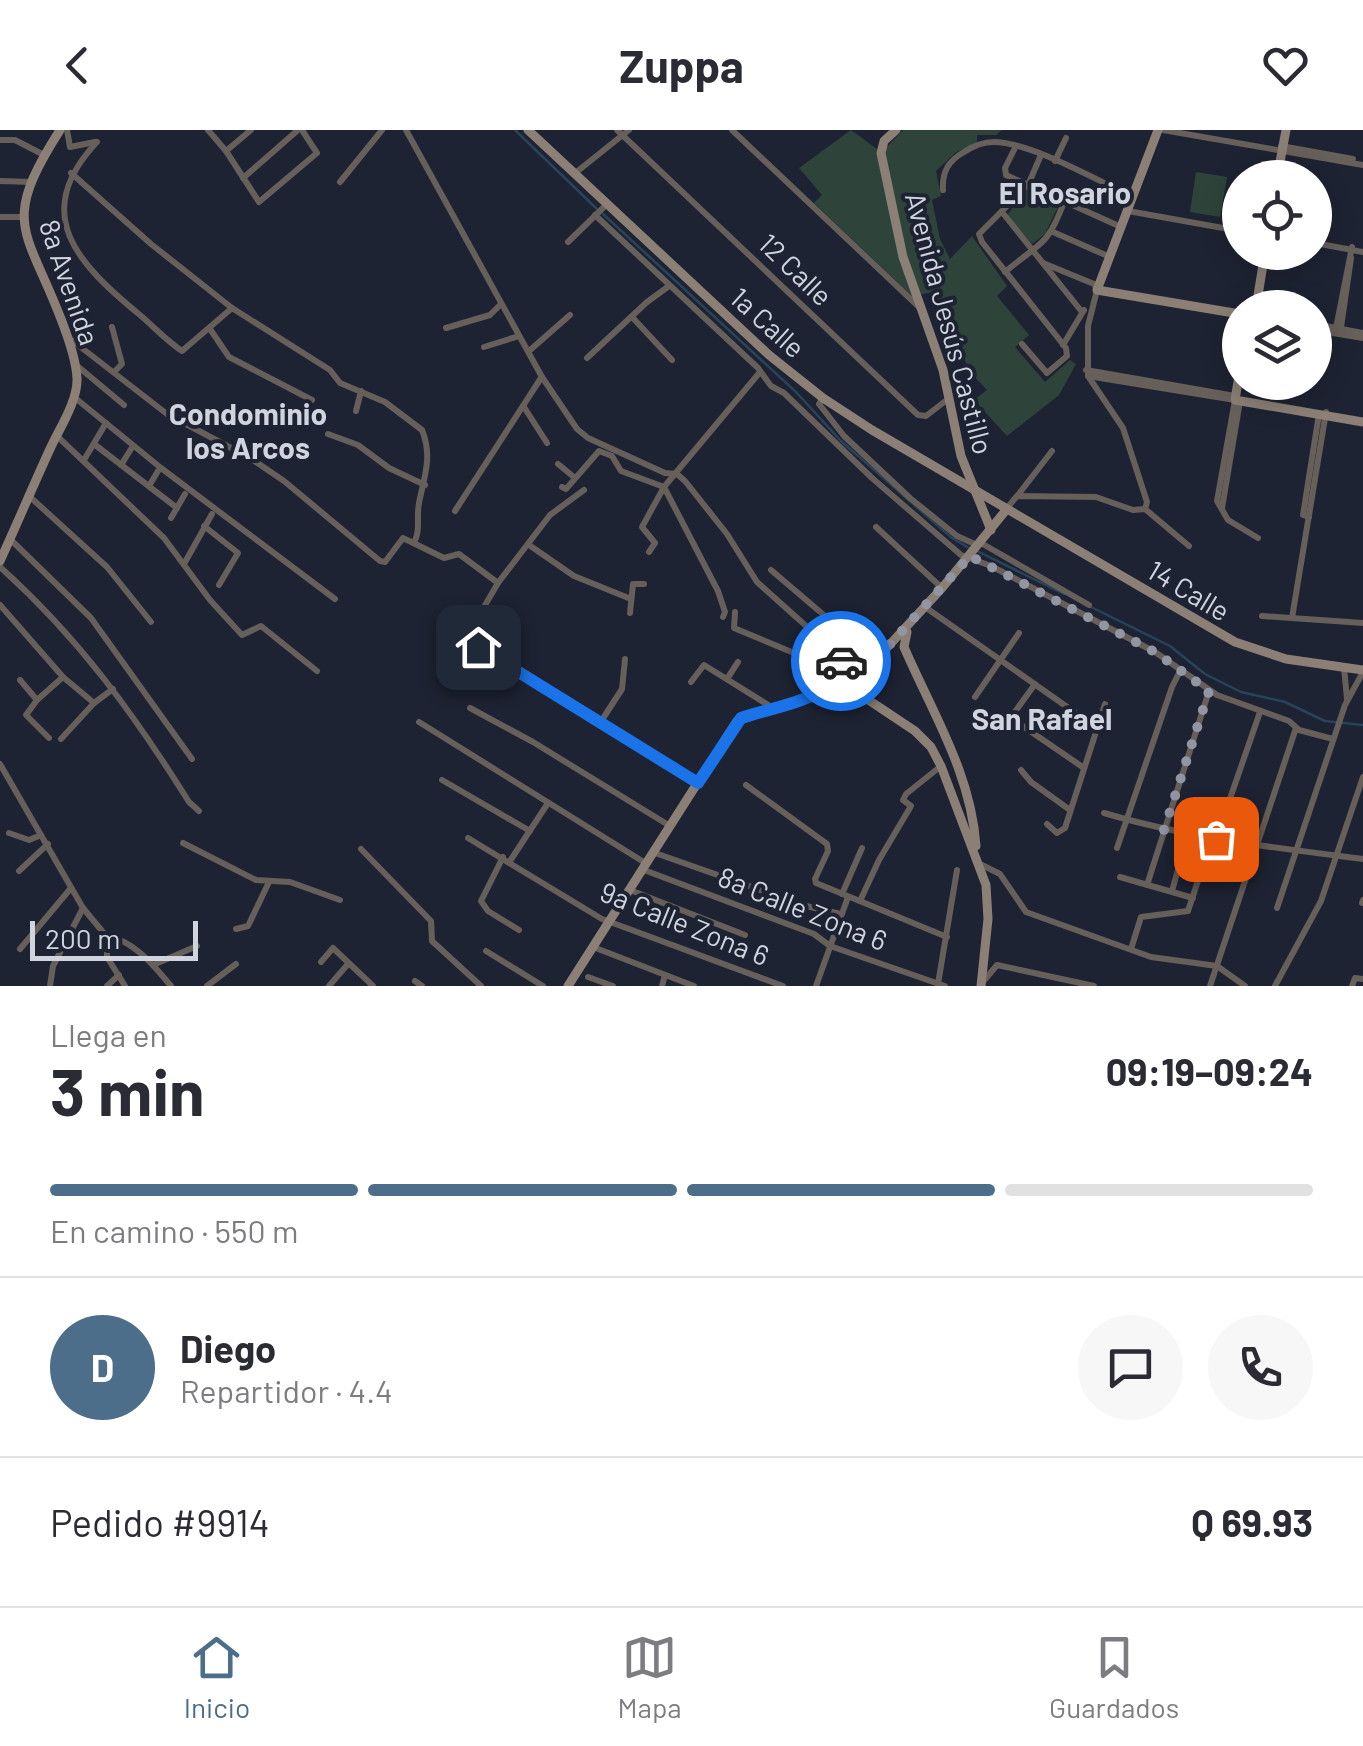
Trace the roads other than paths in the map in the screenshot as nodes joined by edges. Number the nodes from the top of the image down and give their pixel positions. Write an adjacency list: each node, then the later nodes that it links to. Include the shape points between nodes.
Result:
1 (64, 130): 19 (street, 8a Avenida); 23 (street, via 70,147 97,142)
2 (208, 130): 17 (street)
3 (251, 130): 17 (street)
4 (300, 130): 25 (street); 25 (street, via 318,152 260,201)
5 (382, 130): 28 (street)
6 (406, 130): 51 (street)
7 (528, 130): 24 (street, 1a Calle)
8 (732, 130): 53 (street)
9 (896, 130): 53 (street, Avenida Jesús Castillo, via 881,152)
10 (1161, 130): 16 (street); 31 (street)
11 (1283, 130): 16 (street)
12 (623, 132): 24 (street); 81 (street, 12 Calle, via 918,415)
13 (1066, 138): 21 (street)
14 (0, 140): 19 (street, via 15,140)
15 (1016, 147): 18 (street); 29 (street, via 1004,172); 30 (street, via 989,142 964,151 948,164)
16 (1278, 148): 20 (street); 22 (street)
17 (226, 151): 25 (street)
18 (1041, 155): 21 (street); 29 (street)
19 (44, 156): 27 (street, 8a Avenida)
20 (1276, 160)
21 (1055, 162): 31 (street)
22 (1363, 163)
23 (71, 173): 52 (street); 60 (street, via 62,216 88,265 178,350)
24 (574, 174): 80 (street, 1a Calle)
25 (242, 179)
26 (0, 181): 27 (street)
27 (32, 182): 36 (street, 8a Avenida)
28 (340, 182)
29 (1028, 185): 32 (street); 34 (street)
30 (943, 190)
31 (1134, 197): 33 (street)
32 (1064, 202): 38 (street); 39 (street)
33 (1128, 210): 37 (street); 38 (street)
34 (1002, 212): 42 (street); 47 (street, via 979,234)
35 (0, 217): 36 (street)
36 (23, 217): 65 (street, 8a Avenida, via 28,246)
37 (1222, 226)
38 (1122, 227): 45 (street)
39 (1052, 232): 42 (street); 45 (street)
40 (568, 242): 48 (street, via 598,212)
41 (1332, 246): 44 (street)
42 (1031, 250): 46 (street); 47 (street)
43 (1363, 250): 44 (street)
44 (1351, 251): 62 (street)
45 (1110, 257): 49 (street)
46 (1043, 264): 49 (street); 55 (street)
47 (1006, 272): 67 (street)
48 (669, 286): 57 (street); 74 (street)
49 (1098, 290): 50 (street); 54 (street)
50 (1093, 303): 55 (street); 75 (street)
51 (501, 304): 59 (street, via 490,315); 64 (street)
52 (232, 308): 60 (street); 77 (street)
53 (920, 308): 81 (street, Avenida Jesús Castillo)
54 (1222, 311)
55 (1082, 312): 67 (street)
56 (570, 316): 69 (street)
57 (632, 317): 70 (street); 71 (street)
58 (112, 327): 73 (street, via 122,364)
59 (446, 328)
60 (210, 329): 82 (street, via 230,356)
61 (1332, 330): 62 (street)
62 (1338, 331): 63 (street)
63 (1363, 335)
64 (519, 336): 68 (street); 69 (street)
65 (68, 338): 72 (street, 8a Avenida); 73 (street)
66 (1022, 344): 67 (street, via 1047,373 1067,356)
67 (1063, 344)
68 (484, 347)
69 (529, 351): 76 (street)
70 (587, 358)
71 (672, 360)
72 (74, 364): 79 (street, 8a Avenida); 86 (street)
73 (115, 371): 125 (street, via 167,414 284,482 381,562 400,538)
74 (760, 372): 102 (street); 128 (street, via 961,555)
75 (1087, 373): 78 (street); 114 (street, via 1128,438)
76 (542, 377): 87 (street); 102 (street, via 580,433)
77 (361, 391): 88 (street); 104 (street, via 422,430)
78 (1222, 395)
79 (74, 396): 91 (street); 93 (street, 8a Avenida)
80 (823, 398): 109 (street, 1a Calle); 128 (street, via 819,404 851,444)
81 (948, 399): 109 (street, Avenida Jesús Castillo)
82 (312, 400)
83 (1238, 400): 116 (street, via 1217,500)
84 (1238, 400): 116 (street)
85 (1249, 400): 89 (street)
86 (124, 405)
87 (524, 407): 94 (street); 117 (street)
88 (356, 411)
89 (1323, 414): 90 (street); 146 (street)
90 (1363, 420)
91 (106, 423): 95 (street); 138 (street)
92 (328, 434): 104 (street)
93 (56, 435): 98 (street); 111 (street, 8a Avenida)
94 (546, 443)
95 (94, 444): 98 (street); 100 (street)
96 (130, 449): 100 (street)
97 (1052, 451): 112 (street)
98 (84, 460): 131 (street)
99 (558, 464): 103 (street)
100 (121, 465): 105 (street)
101 (158, 472): 105 (street)
102 (677, 474): 107 (street); 153 (street, via 757,582)
103 (575, 478): 106 (street); 107 (street, via 600,450 621,471)
104 (425, 485): 125 (street)
105 (149, 486): 113 (street)
106 (562, 487)
107 (664, 488): 129 (street, via 642,527 656,544); 145 (street, via 718,590)
108 (584, 490): 126 (street, via 551,514)
109 (977, 491): 115 (street, 1a Calle); 122 (street, Avenida Jesús Castillo)
110 (185, 494): 113 (street)
111 (28, 496): 124 (street, 8a Avenida); 147 (street, via 108,567)
112 (1017, 496): 114 (street, via 1096,497); 115 (street)
113 (177, 508): 119 (street)
114 (1145, 508): 127 (street)
115 (1007, 509): 122 (street); 156 (street, 14 Calle, via 1235,642 1286,659)
116 (1222, 509): 123 (street)
117 (456, 511)
118 (212, 514): 120 (street)
119 (171, 518)
120 (204, 526): 131 (street); 135 (street, via 238,553)
121 (876, 527): 136 (street)
122 (990, 530): 128 (street)
123 (1258, 538)
124 (10, 539): 130 (street, 8a Avenida); 185 (street, via 91,618)
125 (414, 543): 133 (street, via 447,559 459,554)
126 (529, 546): 133 (street); 137 (street, via 574,576)
127 (1190, 546)
128 (976, 549): 136 (street); 140 (street); 157 (street)
129 (649, 552)
130 (0, 564): 166 (street)
131 (184, 564): 158 (street, via 242,635 261,626)
132 (772, 570): 151 (street)
133 (498, 584): 178 (street, via 467,635 486,654)
134 (644, 584): 137 (street, via 634,583)
135 (219, 585)
136 (942, 588): 141 (street)
137 (631, 598): 143 (street)
138 (335, 599)
139 (0, 604): 160 (street)
140 (1089, 605)
141 (924, 607): 149 (street); 154 (street)
142 (735, 612): 161 (street, via 734,628)
143 (630, 613)
144 (1262, 616): 146 (street)
145 (722, 617)
146 (1292, 618): 148 (street)
147 (151, 622)
148 (1363, 623)
149 (910, 625): 151 (street); 219 (street, via 904,646 952,744)
150 (1019, 634): 154 (street)
151 (874, 657): 153 (street)
152 (625, 659): 178 (street, via 622,689)
153 (844, 660): 161 (street, via 836,666)
154 (1000, 660): 165 (street); 168 (street)
155 (738, 662): 162 (street)
156 (1344, 667): 159 (street, 14 Calle); 169 (street)
157 (1180, 669): 167 (street); 198 (street)
158 (317, 671)
159 (1363, 671): 169 (street)
160 (63, 677): 170 (street); 171 (street)
161 (837, 677): 174 (street); 187 (street, via 916,731)
162 (726, 678): 164 (street, via 704,665); 174 (street)
163 (20, 680): 170 (street)
164 (691, 682)
165 (1035, 684): 176 (street); 180 (street)
166 (114, 689): 171 (street); 196 (street)
167 (1209, 691): 175 (street); 201 (street)
168 (974, 696)
169 (1347, 699): 182 (street)
170 (37, 700): 183 (street, via 26,716)
171 (94, 703): 184 (street)
172 (1105, 704): 180 (street)
173 (470, 708): 200 (street)
174 (774, 710): 192 (street, via 738,721)
175 (1260, 712): 181 (street); 207 (street)
176 (1011, 718): 179 (street); 188 (street)
177 (419, 722): 194 (street, 8a Calle Zona 6)
178 (600, 723): 192 (street)
179 (1004, 727)
180 (1097, 728): 188 (street)
181 (1296, 728): 182 (street); 210 (street)
182 (1334, 737): 214 (street)
183 (49, 738)
184 (61, 739)
185 (192, 759)
186 (0, 764): 205 (street)
187 (941, 766): 219 (street); 232 (street, via 906,794 903,800 911,806)
188 (1084, 768): 195 (street)
189 (1020, 770): 195 (street)
190 (1363, 777): 216 (street)
191 (442, 780): 202 (street)
192 (698, 783): 200 (street)
193 (746, 785): 229 (street, via 829,847 815,881)
194 (548, 803): 202 (street); 220 (street, 8a Calle Zona 6)
195 (1070, 810): 199 (street, via 1062,832)
196 (198, 811)
197 (1104, 813): 198 (street)
198 (1128, 820): 201 (street); 212 (street)
199 (1048, 824)
200 (670, 826): 215 (street)
201 (1164, 830): 204 (street); 225 (street)
202 (530, 831): 217 (street)
203 (8, 833): 205 (street, via 29,840)
204 (1188, 834): 207 (street); 228 (street)
205 (41, 835): 209 (street)
206 (468, 838): 217 (street, 9a Calle Zona 6)
207 (1214, 839): 210 (street); 230 (street)
208 (183, 843): 224 (street)
209 (48, 844): 221 (street); 226 (street)
210 (1257, 845): 214 (street); 252 (street)
211 (862, 848): 229 (street)
212 (1118, 848)
213 (361, 849): 268 (street, via 431,921 433,942)
214 (1296, 850): 216 (street); 234 (street)
215 (655, 853): 220 (street); 235 (street)
216 (1336, 856): 218 (street); 279 (street, via 1317,911)
217 (506, 859): 236 (street, 9a Calle Zona 6); 238 (street, via 481,901)
218 (1363, 859)
219 (979, 861): 246 (street, via 1000,874 1026,912); 260 (street, via 989,905)
220 (646, 867): 227 (street); 243 (street, 8a Calle Zona 6)
221 (19, 870)
222 (956, 870): 241 (street)
223 (1120, 876): 225 (street)
224 (270, 882): 231 (street); 237 (street, via 248,926)
225 (1147, 884): 228 (street)
226 (71, 888): 233 (street); 245 (street)
227 (630, 890): 236 (street); 239 (street)
228 (1172, 891): 230 (street)
229 (845, 895): 232 (street); 235 (street)
230 (1193, 898): 246 (street, via 1187,912 1141,917)
231 (340, 900)
232 (860, 901): 241 (street)
233 (83, 908): 240 (street); 261 (street)
234 (1277, 908)
235 (842, 914): 243 (street)
236 (609, 920): 244 (street); 274 (street, 9a Calle Zona 6)
237 (236, 928)
238 (519, 930)
239 (745, 935)
240 (107, 937): 249 (street); 254 (street, via 107,957)
241 (946, 937): 259 (street)
242 (197, 946): 249 (street)
243 (830, 946): 259 (street, 8a Calle Zona 6); 275 (street)
244 (592, 947): 253 (street); 270 (street)
245 (20, 949)
246 (1131, 949): 252 (street)
247 (486, 951): 269 (street)
248 (321, 962): 251 (street, via 333,948)
249 (153, 964): 264 (street)
250 (236, 964): 265 (street)
251 (348, 964): 258 (street); 266 (street)
252 (1217, 966): 277 (street); 278 (street)
253 (665, 975): 257 (street); 272 (street)
254 (119, 976): 262 (street); 263 (street)
255 (588, 977): 271 (street)
256 (1363, 979): 280 (street, via 1355,978)
257 (674, 982): 273 (street)
258 (363, 983): 267 (street)
259 (942, 985)
260 (981, 985): 276 (street, via 997,964)
261 (50, 986)
262 (108, 986)
263 (125, 986)
264 (171, 986)
265 (207, 986)
266 (329, 986)
267 (373, 986)
268 (481, 986)
269 (543, 986)
270 (568, 986)
271 (613, 986)
272 (662, 986)
273 (694, 986)
274 (783, 986)
275 (816, 986)
276 (1094, 986)
277 (1210, 986)
278 (1245, 986)
279 (1275, 986)
280 (1352, 986)

